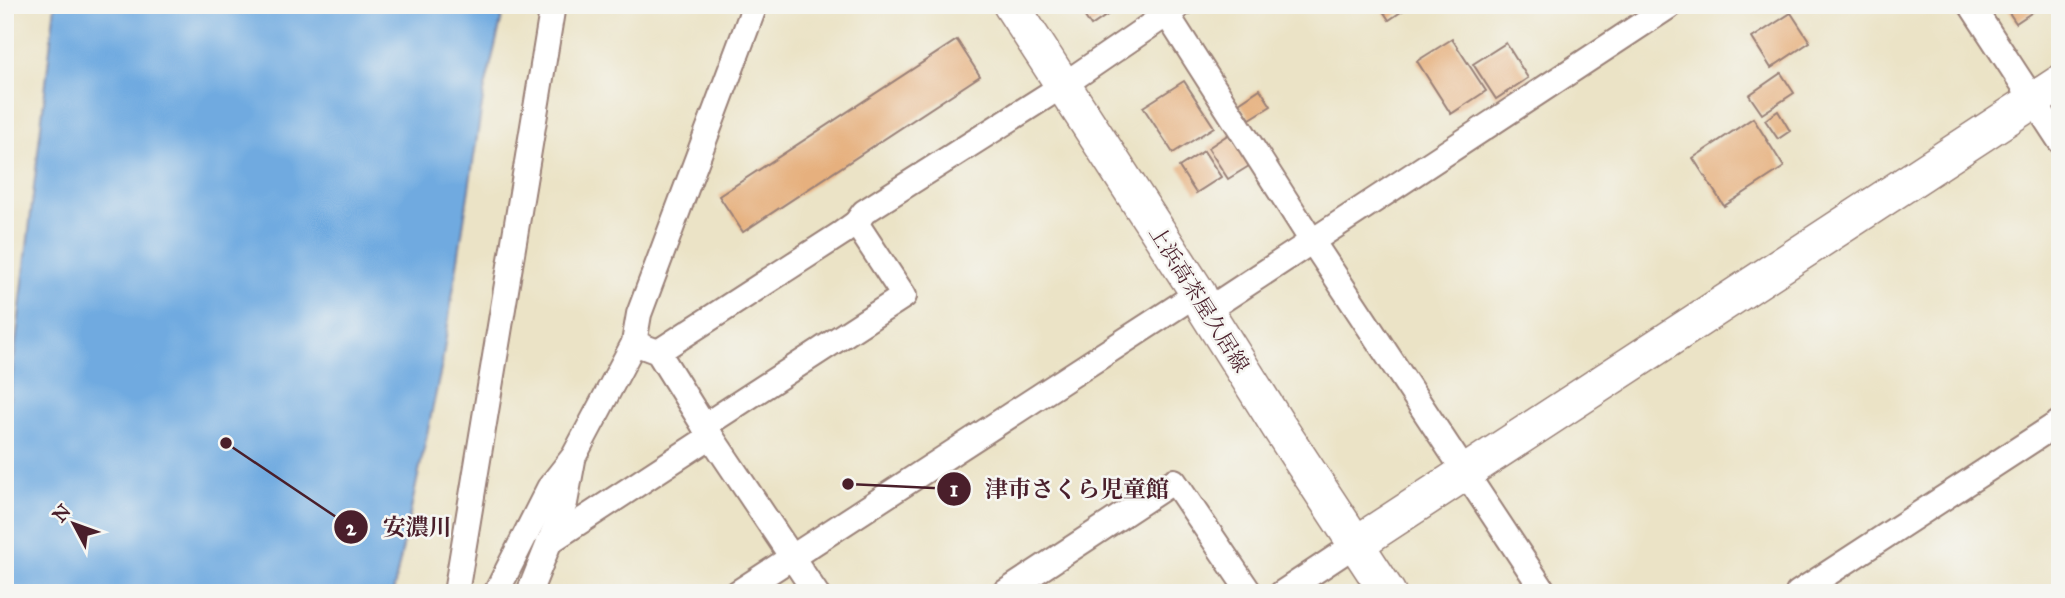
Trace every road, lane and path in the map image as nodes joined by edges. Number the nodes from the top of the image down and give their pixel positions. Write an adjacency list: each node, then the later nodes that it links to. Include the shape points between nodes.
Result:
1 (553, 5): 22 (street)
2 (755, 5): 13 (street, via 639,314)
3 (1011, 5): 7 (street, 上浜高茶屋久居線)
4 (1671, 5): 11 (street)
5 (1970, 5): 8 (street)
6 (1170, 8): 7 (street); 11 (street)
7 (1062, 86): 10 (street, via 864,212); 12 (street, 上浜高茶屋久居線)
8 (2047, 92): 9 (street); 18 (street)
9 (2060, 141)
10 (856, 223): 14 (street); 16 (street, via 904,296)
11 (1312, 241): 12 (street); 18 (street)
12 (1202, 302): 20 (street, 上浜高茶屋久居線); 21 (street)
13 (634, 343): 14 (street); 17 (street)
14 (658, 352): 16 (street)
15 (2060, 422): 32 (street)
16 (707, 431): 19 (street); 21 (street)
17 (574, 456): 19 (street, via 565,503); 23 (street, via 549,488)
18 (1465, 472): 20 (street); 31 (street)
19 (549, 542): 24 (street)
20 (1356, 544): 29 (street); 30 (street, 上浜高茶屋久居線)
21 (791, 558): 25 (street); 26 (street)
22 (456, 593)
23 (496, 593)
24 (529, 593)
25 (737, 593)
26 (816, 593)
27 (1004, 593): 28 (street, via 1174,481)
28 (1250, 593)
29 (1282, 593)
30 (1388, 593)
31 (1545, 593)
32 (1798, 593)

